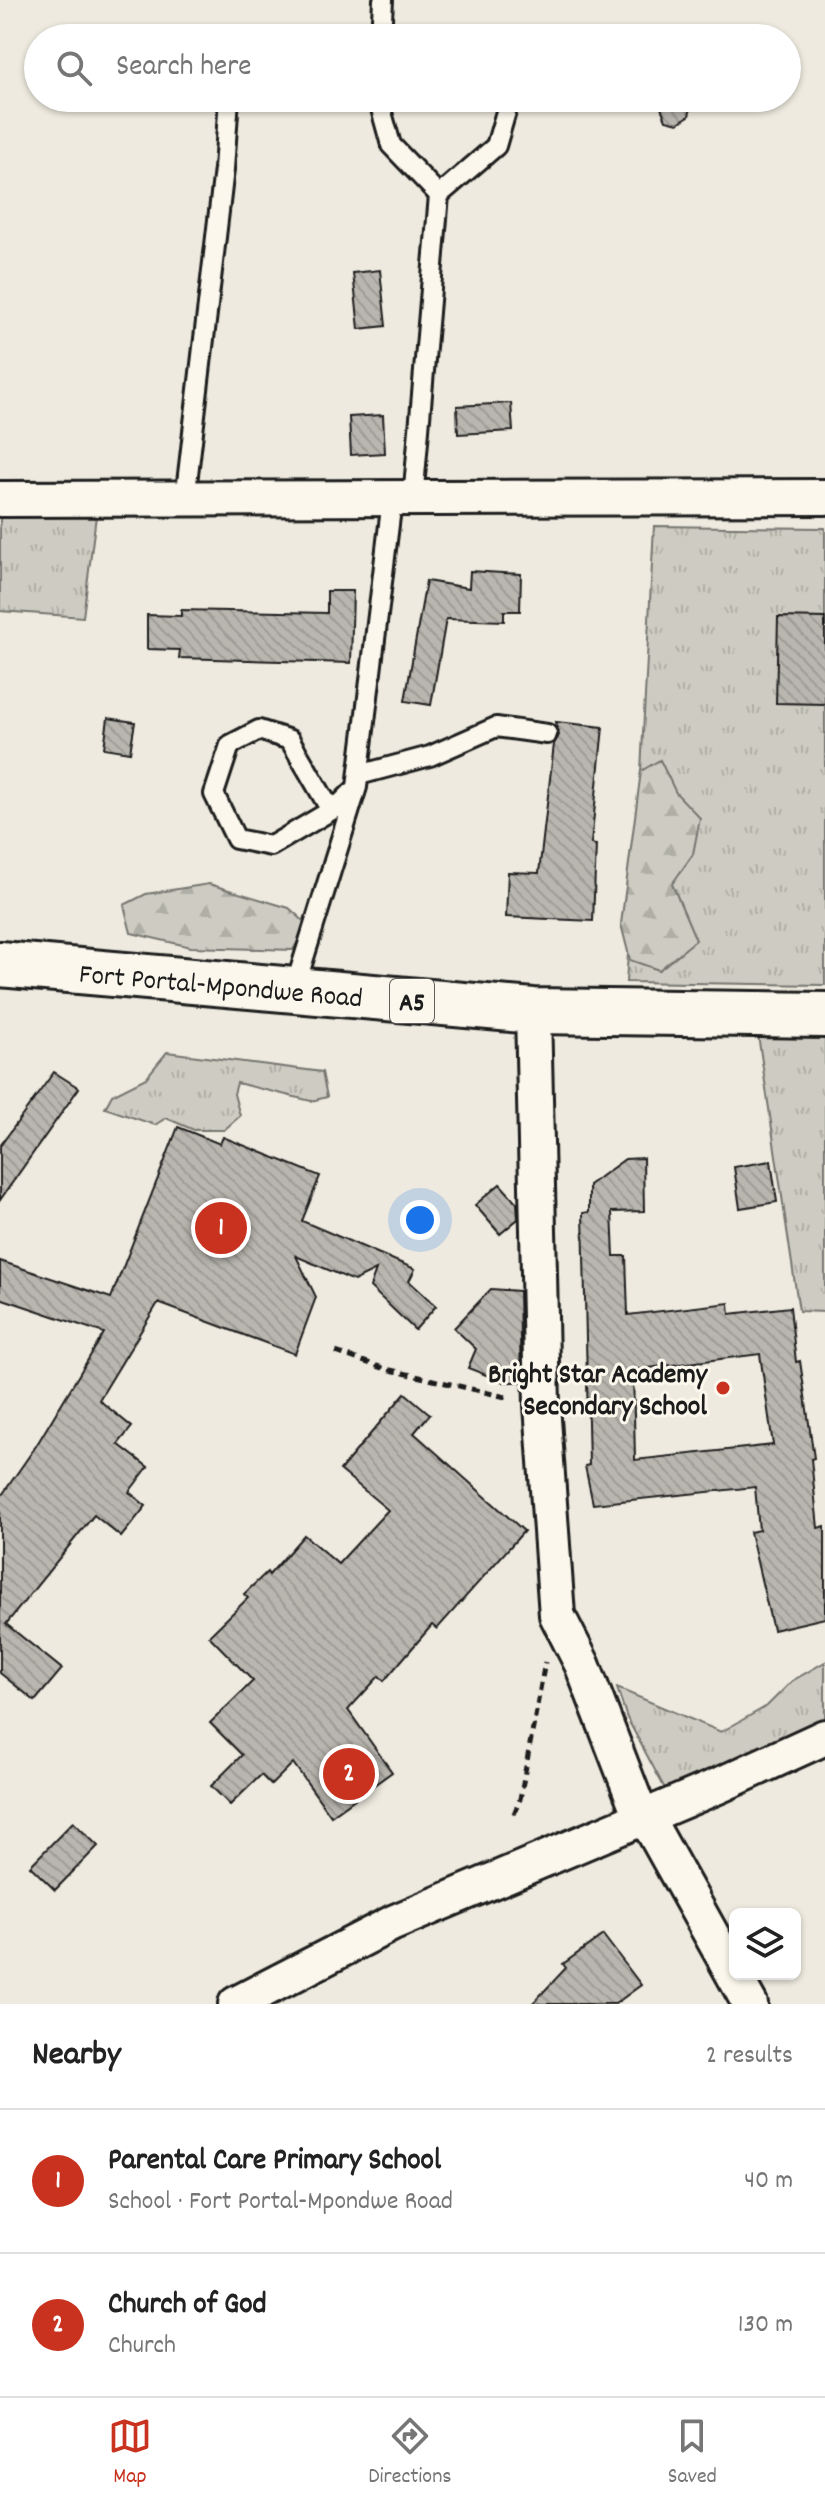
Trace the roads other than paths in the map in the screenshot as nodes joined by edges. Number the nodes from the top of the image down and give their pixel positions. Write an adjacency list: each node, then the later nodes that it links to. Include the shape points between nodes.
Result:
1 (383, 0): 2 (lane)
2 (382, 24)
3 (228, 112): 9 (lane)
4 (382, 112): 6 (lane, via 391,145)
5 (506, 112): 6 (lane, via 496,146)
6 (439, 195): 10 (lane)
7 (825, 497): 10 (street)
8 (0, 499): 9 (street)
9 (185, 500): 10 (street)
10 (402, 500): 12 (lane)
11 (547, 734): 12 (lane, via 496,727)
12 (358, 781): 13 (lane); 15 (lane)
13 (337, 807): 13 (lane, via 271,846 236,839 214,794 230,745 259,730 290,740 326,802)
14 (0, 964): 15 (highway, Fort Portal-Mpondwe Road / A5)
15 (294, 990): 16 (highway, Fort Portal-Mpondwe Road / A5)
16 (533, 1011): 17 (highway, Fort Portal-Mpondwe Road / A5); 19 (street, via 542,1405 557,1615 582,1664)
17 (825, 1015)
18 (825, 1737): 19 (street)
19 (641, 1817): 20 (street, via 393,1923); 21 (street)
20 (236, 2004)
21 (750, 2004)

